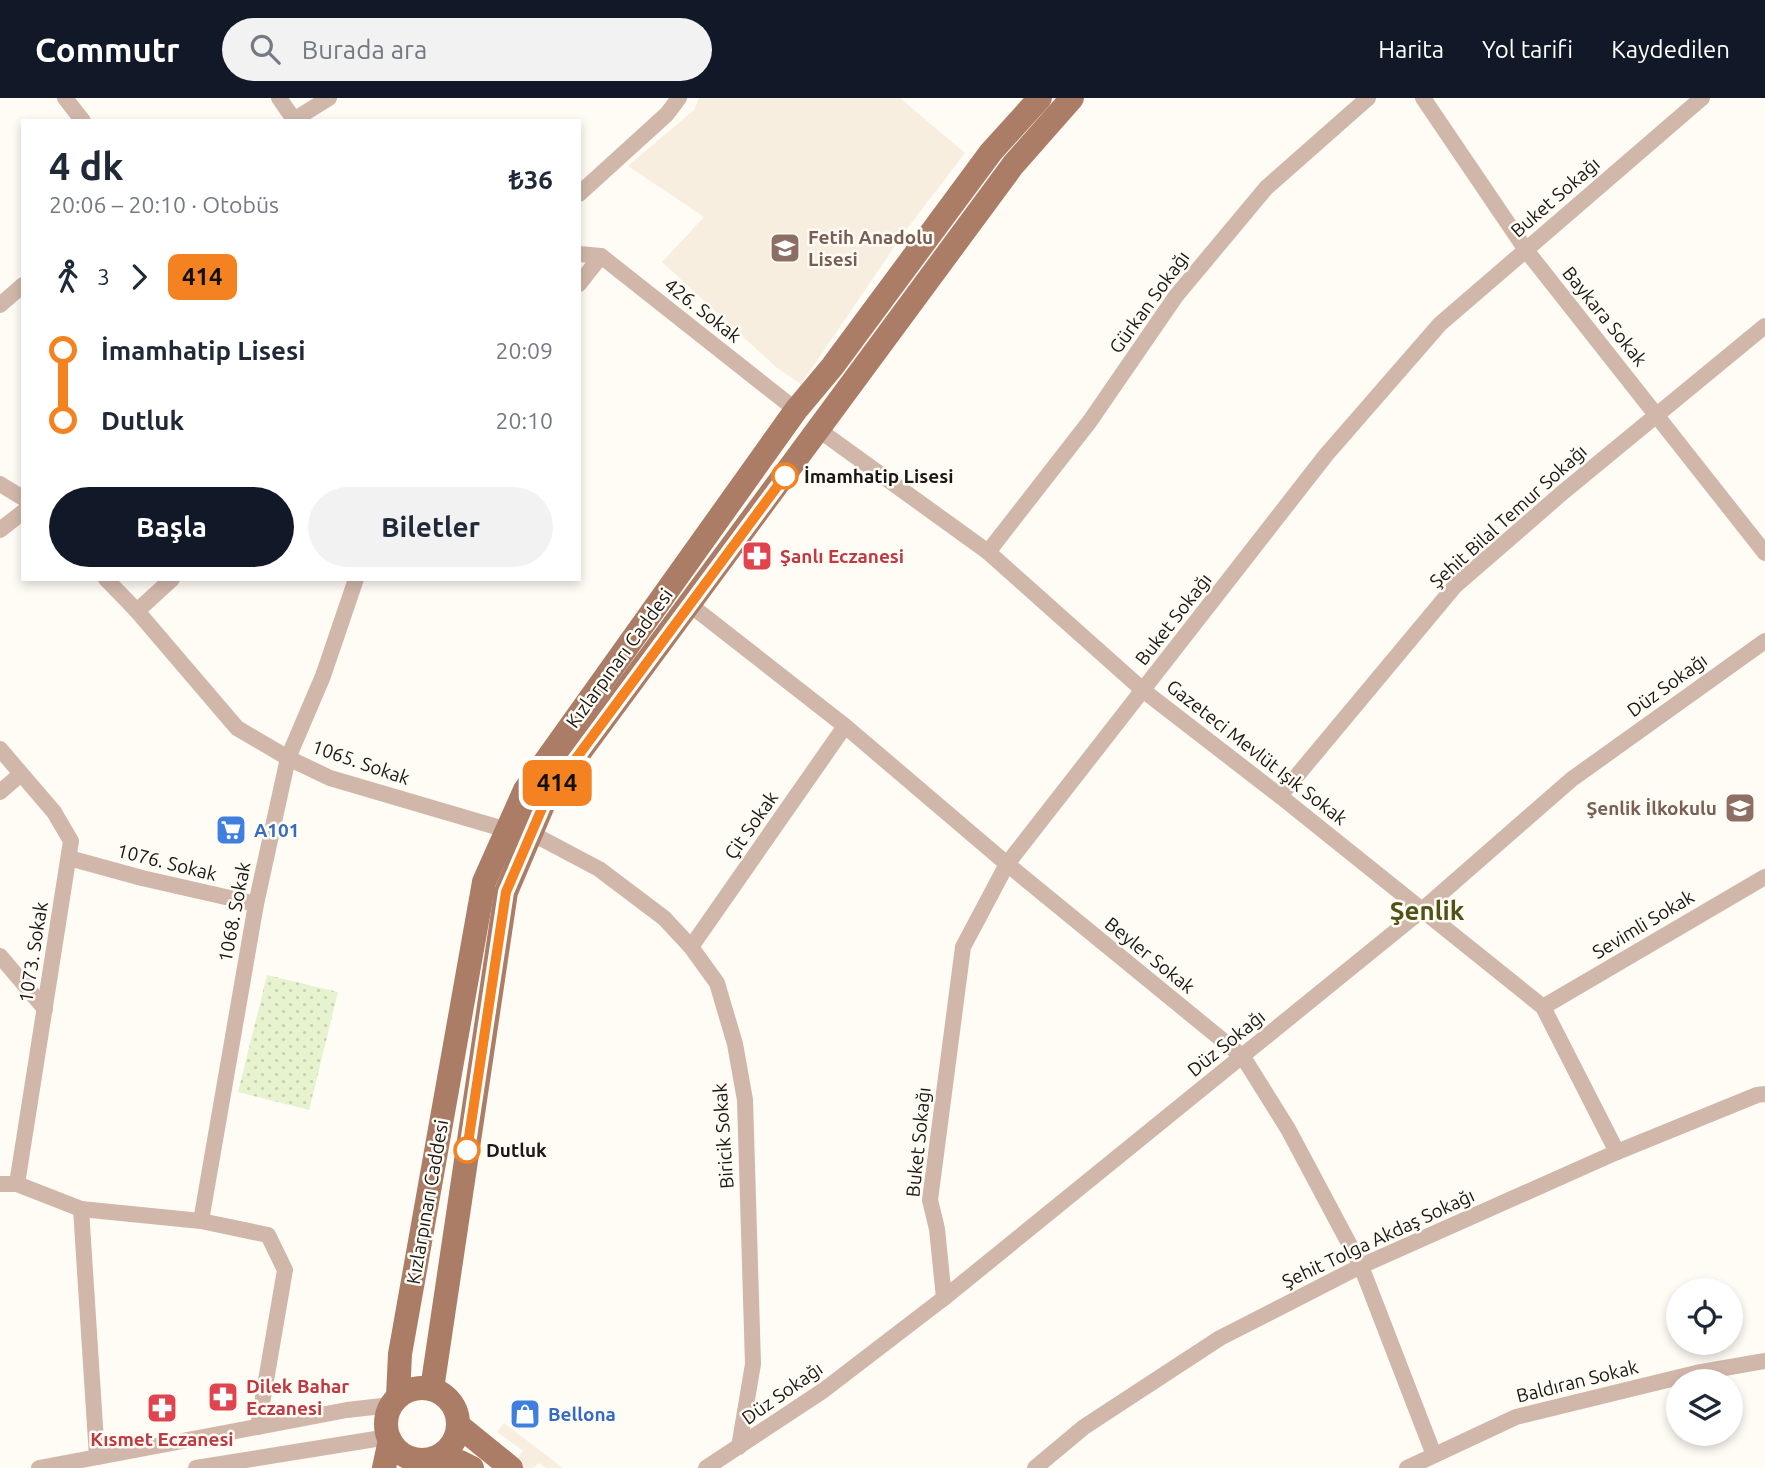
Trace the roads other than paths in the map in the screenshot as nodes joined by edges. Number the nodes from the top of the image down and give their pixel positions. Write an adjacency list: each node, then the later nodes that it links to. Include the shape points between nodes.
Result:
1 (65, 98): 10 (street)
2 (279, 98): 11 (street)
3 (329, 98): 12 (street)
4 (679, 98): 13 (street)
5 (1040, 98): 21 (main road, Kızlarpınarı Caddesi, via 991,152)
6 (1072, 98): 23 (main road, Kızlarpınarı Caddesi, via 1013,165)
7 (1368, 98): 28 (street, Gürkan Sokağı, via 1258,198 1176,296 1090,421)
8 (1423, 98): 14 (street, Baykara Sokak)
9 (1702, 98): 14 (street, Buket Sokağı)
10 (81, 119)
11 (293, 119)
12 (296, 119)
13 (581, 192)
14 (1526, 250): 22 (street, Baykara Sokak); 36 (street, Buket Sokağı, via 1431,334 1326,456)
15 (581, 254): 16 (street)
16 (601, 256): 17 (street); 21 (street, 426. Sokak)
17 (581, 281)
18 (21, 287): 19 (street)
19 (0, 305)
20 (1765, 326): 22 (street, Şehit Bilal Temur Sokağı)
21 (796, 410): 43 (main road, Kızlarpınarı Caddesi, via 525,790)
22 (1658, 416): 29 (street, Baykara Sokak); 42 (street, Şehit Bilal Temur Sokağı, via 1455,586)
23 (819, 430): 28 (street, Gazeteci Mevlüt Işık Sokak); 33 (main road, Kızlarpınarı Caddesi)
24 (0, 484): 25 (street)
25 (21, 497)
26 (21, 514): 27 (street)
27 (0, 530)
28 (988, 552): 36 (street, Gazeteci Mevlüt Işık Sokak)
29 (1765, 553)
30 (108, 581): 34 (street, 1065. Sokak)
31 (170, 581): 34 (street)
32 (355, 581): 39 (street, 1068. Sokak, via 323,676)
33 (689, 604): 37 (street, Beyler Sokak); 43 (main road, Kızlarpınarı Caddesi)
34 (137, 611): 39 (street, 1065. Sokak, via 237,728)
35 (1765, 641): 48 (street, Düz Sokağı, via 1572,779)
36 (1144, 691): 42 (street, Gazeteci Mevlüt Işık Sokak); 45 (street, Buket Sokağı)
37 (845, 726): 45 (street, Beyler Sokak); 49 (street, Çit Sokak)
38 (0, 749): 40 (street, 1073. Sokak)
39 (288, 758): 43 (street, 1065. Sokak, via 330,778); 47 (street, 1068. Sokak)
40 (21, 774): 41 (street); 44 (street, 1073. Sokak, via 54,812 71,841)
41 (0, 792)
42 (1280, 796): 48 (street, Gazeteci Mevlüt Işık Sokak)
43 (519, 831): 49 (street, Biricik Sokak, via 599,869 664,918); 63 (main road, Kızlarpınarı Caddesi); 64 (main road, Kızlarpınarı Caddesi, via 484,881)
44 (69, 858): 47 (street, 1076. Sokak); 52 (street, 1073. Sokak)
45 (1007, 864): 53 (street, Beyler Sokak); 61 (street, Buket Sokağı, via 963,947 930,1200)
46 (1765, 877): 51 (street, Sevimli Sokak)
47 (256, 904): 59 (street, 1068. Sokak)
48 (1422, 910): 51 (street, Gazeteci Mevlüt Işık Sokak); 53 (street, Düz Sokağı)
49 (691, 947): 68 (street, Biricik Sokak, via 717,983 745,1100 753,1364)
50 (0, 956): 52 (street)
51 (1543, 1007): 55 (street, Gazeteci Mevlüt Işık Sokak)
52 (45, 1009): 57 (street, 1073. Sokak)
53 (1243, 1057): 60 (street, Beyler Sokak, via 1288,1129); 61 (street, Düz Sokağı)
54 (1765, 1094): 55 (street, Şehit Tolga Akdaş Sokağı)
55 (1617, 1152): 60 (street, Şehit Tolga Akdaş Sokağı)
56 (0, 1184): 57 (street)
57 (17, 1185): 58 (street)
58 (81, 1209): 59 (street); 70 (street)
59 (201, 1221): 66 (street, via 268,1235 285,1270)
60 (1361, 1266): 69 (street, Beyler Sokak); 78 (street, Şehit Tolga Akdaş Sokağı, via 1220,1338 1084,1427)
61 (943, 1298): 68 (street, Düz Sokağı, via 824,1390)
62 (1765, 1361): 69 (street, Baldıran Sokak, via 1696,1373 1516,1418)
63 (432, 1389): 64 (main road, via 408,1390); 65 (main road, via 448,1399)
64 (394, 1401): 66 (street); 67 (main road, via 385,1427)
65 (458, 1425): 71 (main road, via 450,1447); 76 (main road)
66 (258, 1427): 70 (street)
67 (389, 1439): 71 (main road, via 401,1454); 73 (street); 74 (main road)
68 (739, 1447): 77 (street, Düz Sokağı)
69 (1434, 1455): 79 (street, Baldıran Sokak)
70 (97, 1457): 72 (street)
71 (423, 1463): 75 (main road, via 460,1462)
72 (38, 1468)
73 (196, 1468)
74 (384, 1468)
75 (472, 1468)
76 (511, 1468)
77 (706, 1468)
78 (1035, 1468)
79 (1407, 1468)

